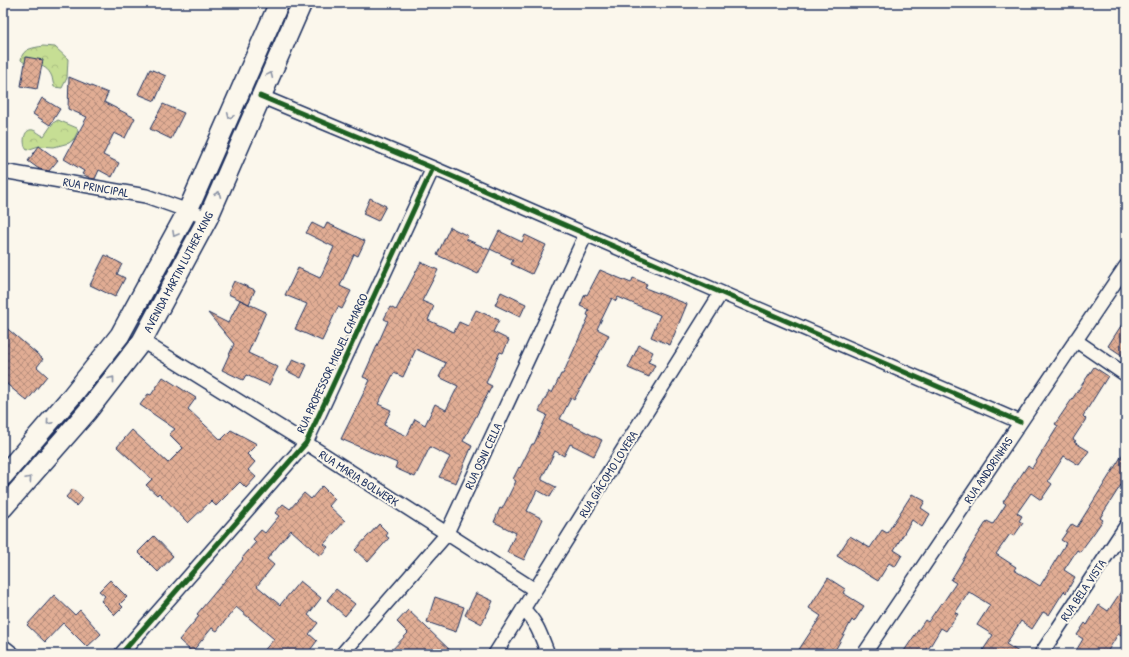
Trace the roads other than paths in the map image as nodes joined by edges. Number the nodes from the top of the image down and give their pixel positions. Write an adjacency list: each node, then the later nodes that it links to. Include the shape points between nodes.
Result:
1 (279, 3): 6 (main road, AVENIDA MARTIN LUTHER KING, one-way to 6)
2 (302, 3): 3 (main road, AVENIDA MARTIN LUTHER KING, one-way to 2)
3 (260, 96): 4 (street); 7 (main road, AVENIDA MARTIN LUTHER KING, one-way to 3)
4 (433, 168): 8 (street); 17 (street, RUA PROFESSOR MIGUEL CAMARGO)
5 (3, 171): 6 (street, RUA PRINCIPAL, via 146,196)
6 (188, 210): 7 (street, RUA PRINCIPAL); 14 (main road, AVENIDA MARTIN LUTHER KING, one-way to 14, via 120,335)
7 (208, 218): 12 (main road, AVENIDA MARTIN LUTHER KING)
8 (586, 234): 10 (street); 21 (street, RUA OSNI CELLA)
9 (1126, 266): 11 (street, RUA ANDORINHAS)
10 (721, 293): 16 (street); 22 (street, RUA GIÁCOMO LOVERA)
11 (1075, 340): 13 (street); 16 (street, RUA ANDORINHAS)
12 (142, 341): 15 (main road, AVENIDA MARTIN LUTHER KING, one-way to 12); 17 (street, RUA MARIA BOLWERK)
13 (1126, 375)
14 (71, 398): 15 (main road); 18 (main road, AVENIDA MARTIN LUTHER KING, one-way to 18)
15 (87, 412): 19 (main road, AVENIDA MARTIN LUTHER KING, one-way to 15)
16 (1020, 422): 30 (street, RUA ANDORINHAS)
17 (306, 443): 21 (street, RUA MARIA BOLWERK); 26 (street, RUA PROFESSOR MIGUEL CAMARGO)
18 (3, 476)
19 (3, 508)
20 (1126, 526): 31 (street, RUA BELA VISTA)
21 (446, 535): 22 (street, RUA MARIA BOLWERK); 27 (street, RUA OSNI CELLA)
22 (535, 590): 23 (street, RUA GIÁCOMO LOVERA)
23 (523, 609): 28 (street, RUA GIÁCOMO LOVERA); 29 (street, via 538,627)
24 (3, 646): 25 (street)
25 (13, 654)
26 (121, 654)
27 (342, 654)
28 (495, 654)
29 (548, 654)
30 (864, 654)
31 (1041, 654)

